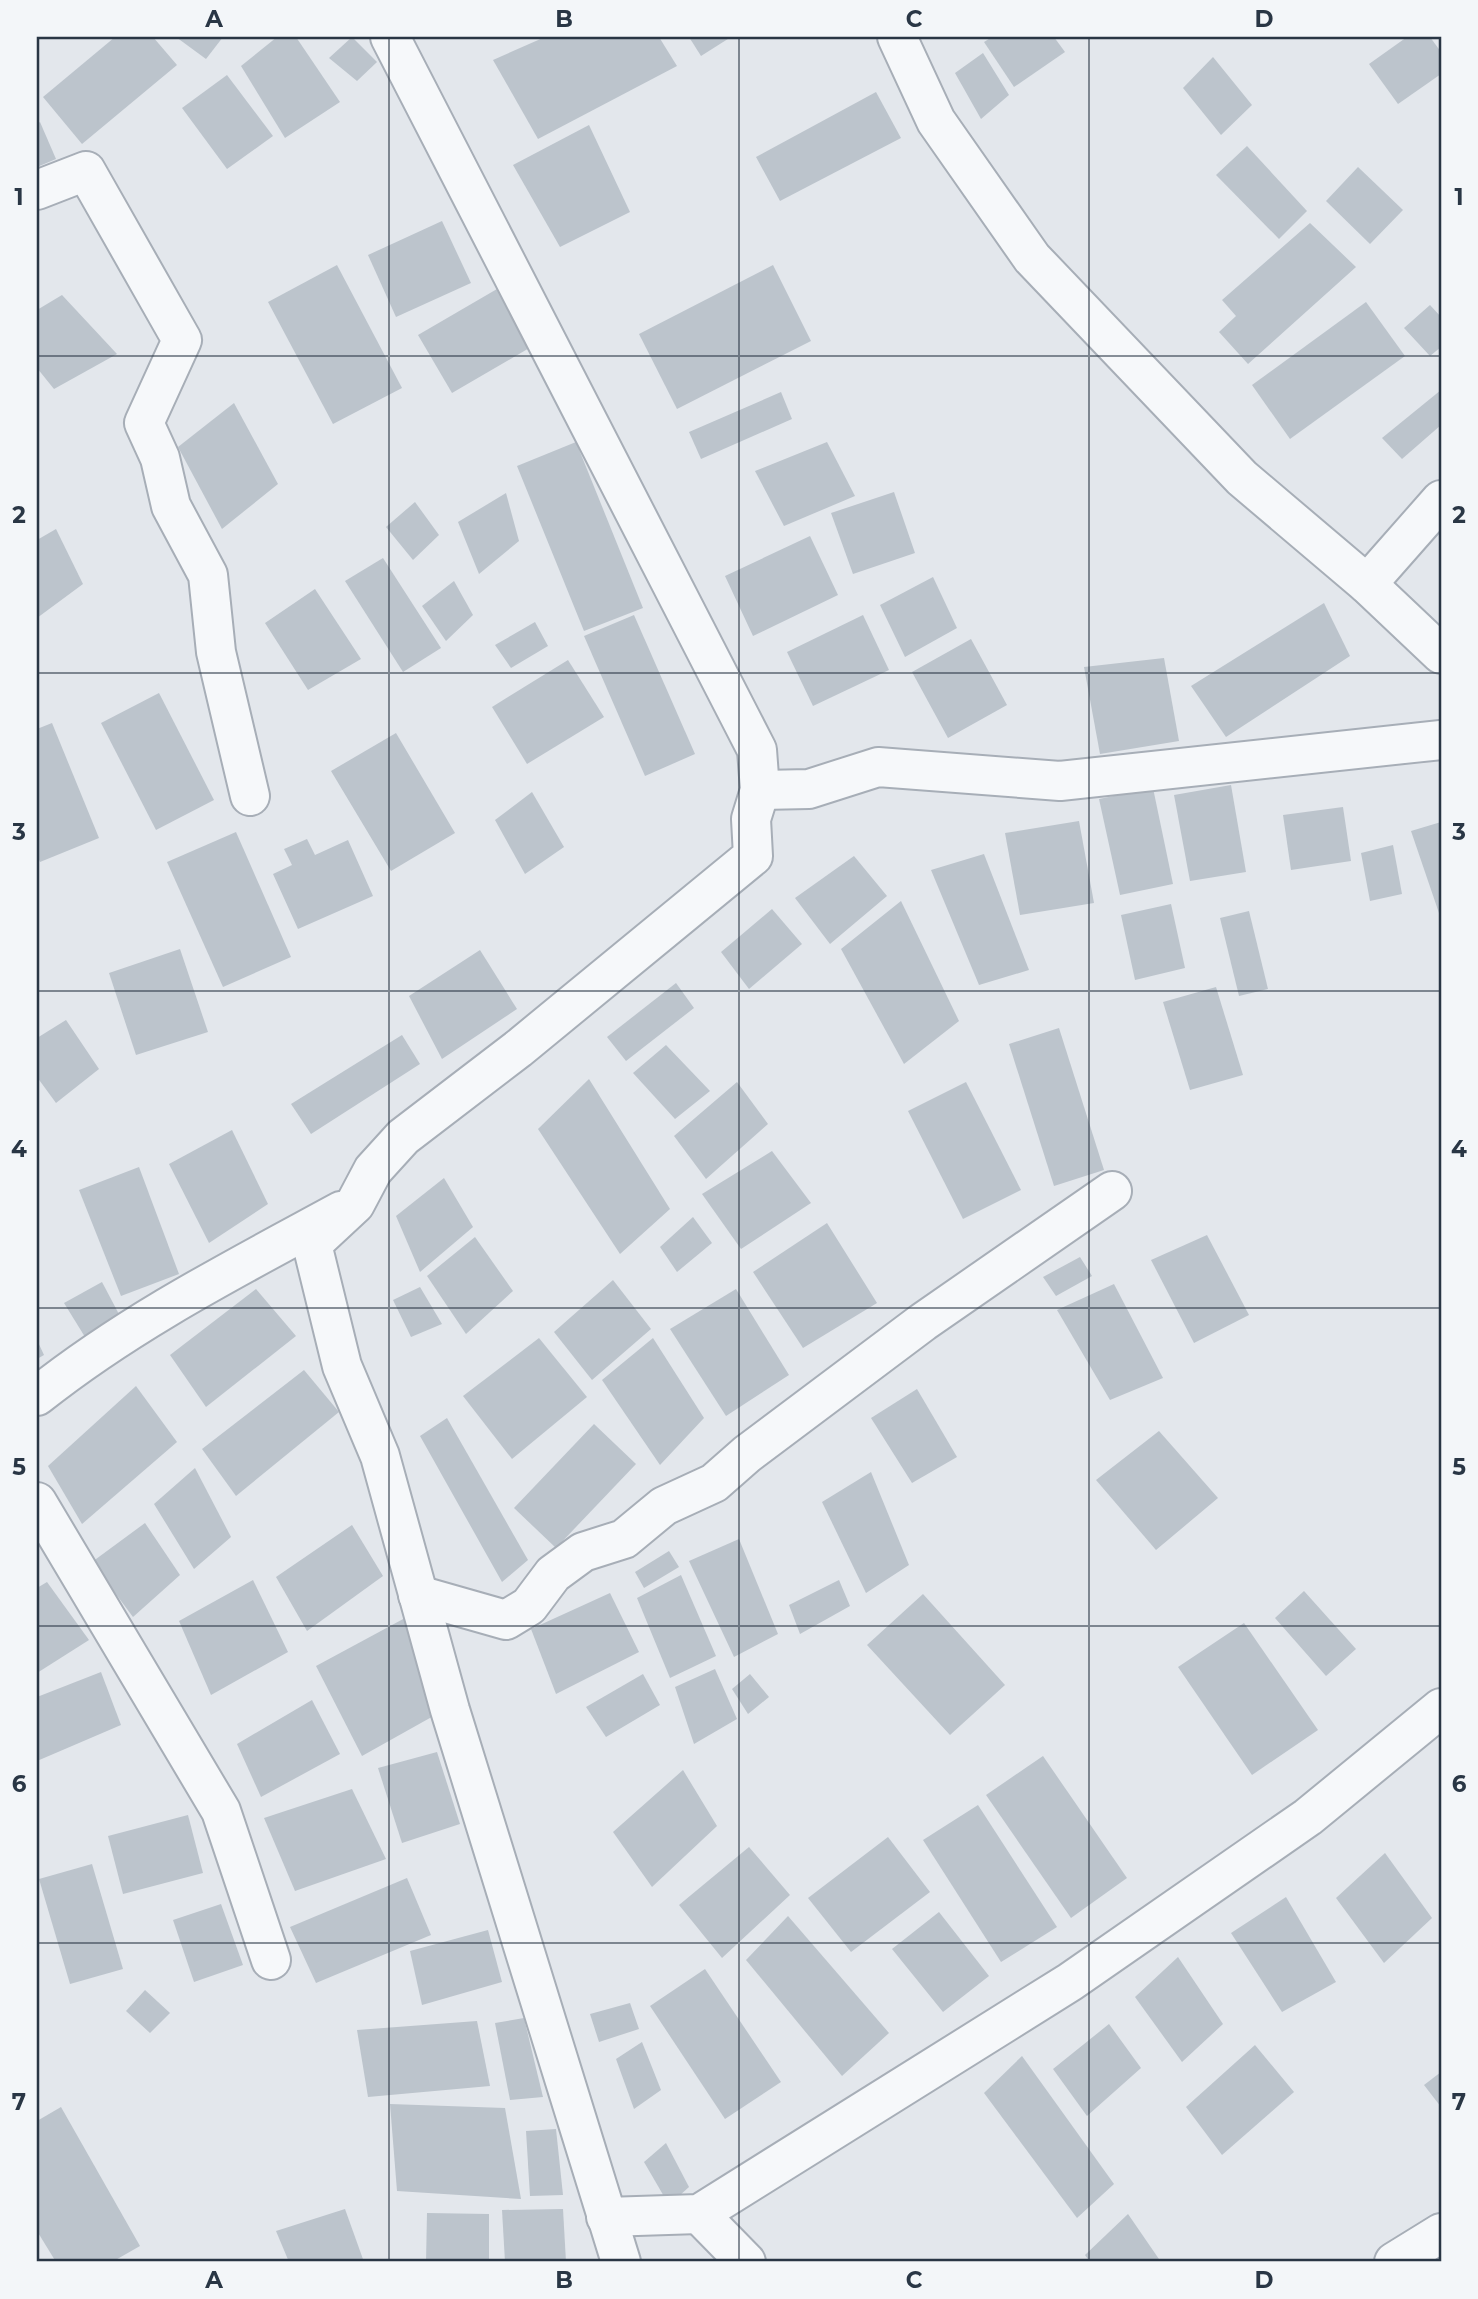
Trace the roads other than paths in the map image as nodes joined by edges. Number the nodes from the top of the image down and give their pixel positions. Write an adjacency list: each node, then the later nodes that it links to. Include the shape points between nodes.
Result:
1 (390, 37): 8 (street, via 737,708 757,750)
2 (897, 37): 5 (street, via 936,121 1032,258 1242,478)
3 (37, 190): 9 (street, via 86,171 181,340 144,423 160,458 171,506 208,575 216,652)
4 (1441, 500): 5 (street)
5 (1367, 584): 6 (street)
6 (1441, 654)
7 (1441, 740): 8 (street, via 1060,780 878,766 809,789)
8 (760, 790): 11 (street, via 751,819 753,856 403,1137 373,1170)
9 (250, 796)
10 (1112, 1191): 14 (street, via 912,1330 714,1483 664,1506 624,1539 583,1552 553,1574 529,1606 506,1620)
11 (355, 1203): 12 (street, via 210,1280); 14 (street, via 312,1244 342,1366 380,1457)
12 (37, 1396)
13 (37, 1502): 16 (street, via 221,1811)
14 (418, 1595): 18 (street)
15 (1441, 1708): 17 (street, via 1308,1817 1070,1982)
16 (271, 1959)
17 (699, 2214): 18 (street); 21 (street)
18 (606, 2217): 20 (street)
19 (1441, 2233): 22 (street)
20 (621, 2262)
21 (746, 2262)
22 (1394, 2262)

